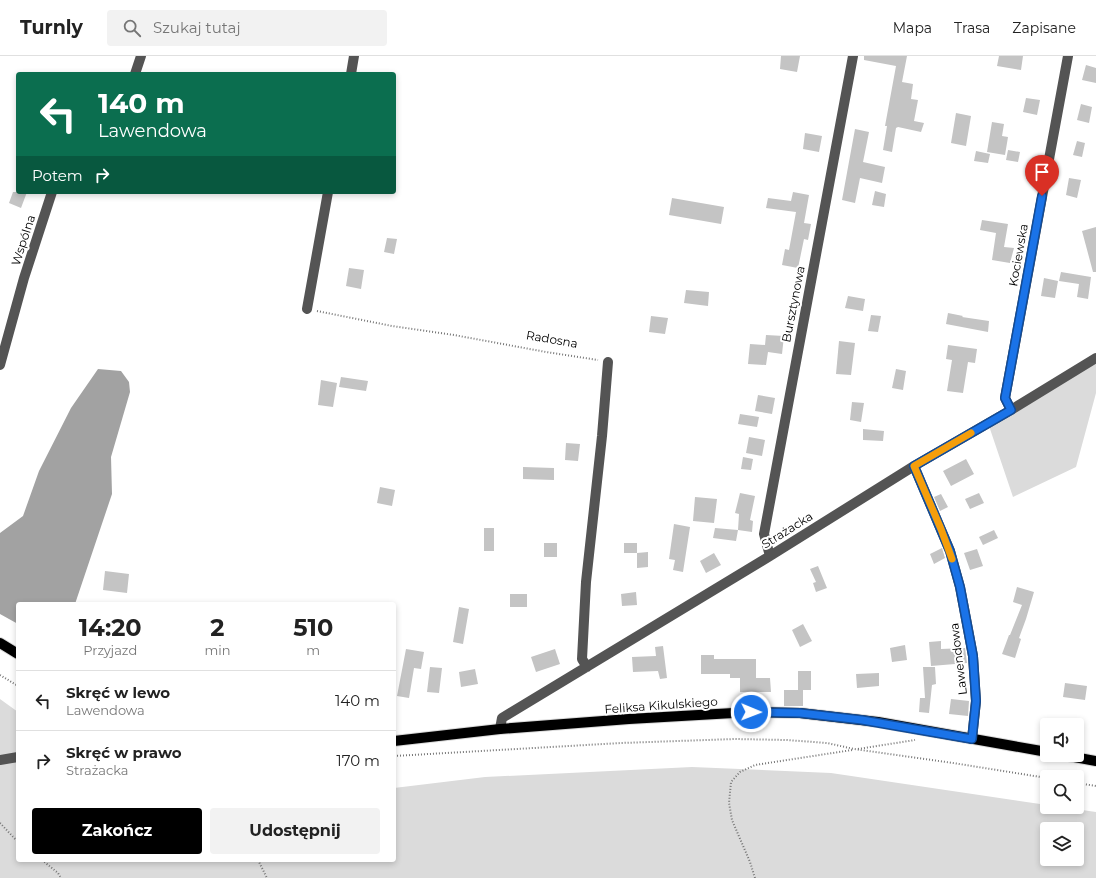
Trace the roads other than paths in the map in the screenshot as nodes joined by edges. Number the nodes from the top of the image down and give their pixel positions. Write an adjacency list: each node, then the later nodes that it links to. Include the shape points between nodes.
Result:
1 (141, 56): 5 (street)
2 (354, 56): 6 (street)
3 (853, 56): 15 (street, Bursztynowa, via 764,534)
4 (1068, 56): 13 (street, Kociewska, via 1005,398)
5 (136, 72)
6 (351, 72)
7 (51, 194): 12 (street, Wspólna, via 24,278)
8 (328, 194): 9 (street)
9 (307, 309)
10 (1096, 358): 13 (street, Strażacka)
11 (608, 362): 18 (street, via 586,582 582,659)
12 (0, 365)
13 (1011, 410): 14 (street, Strażacka)
14 (914, 466): 15 (street, Strażacka); 20 (street, Lawendowa, via 950,551 960,587 973,656 976,701)
15 (770, 556): 18 (street, Strażacka)
16 (0, 643): 17 (main road)
17 (16, 653)
18 (587, 667): 19 (street, Strażacka, via 502,718)
19 (500, 729): 20 (main road, Feliksa Kikulskiego, via 751,712 800,713 878,722); 21 (main road, Feliksa Kikulskiego)
20 (972, 739): 22 (main road, Feliksa Kikulskiego)
21 (396, 741)
22 (1040, 751)
23 (16, 757): 25 (street)
24 (1084, 759): 26 (main road)
25 (0, 760)
26 (1096, 761)

